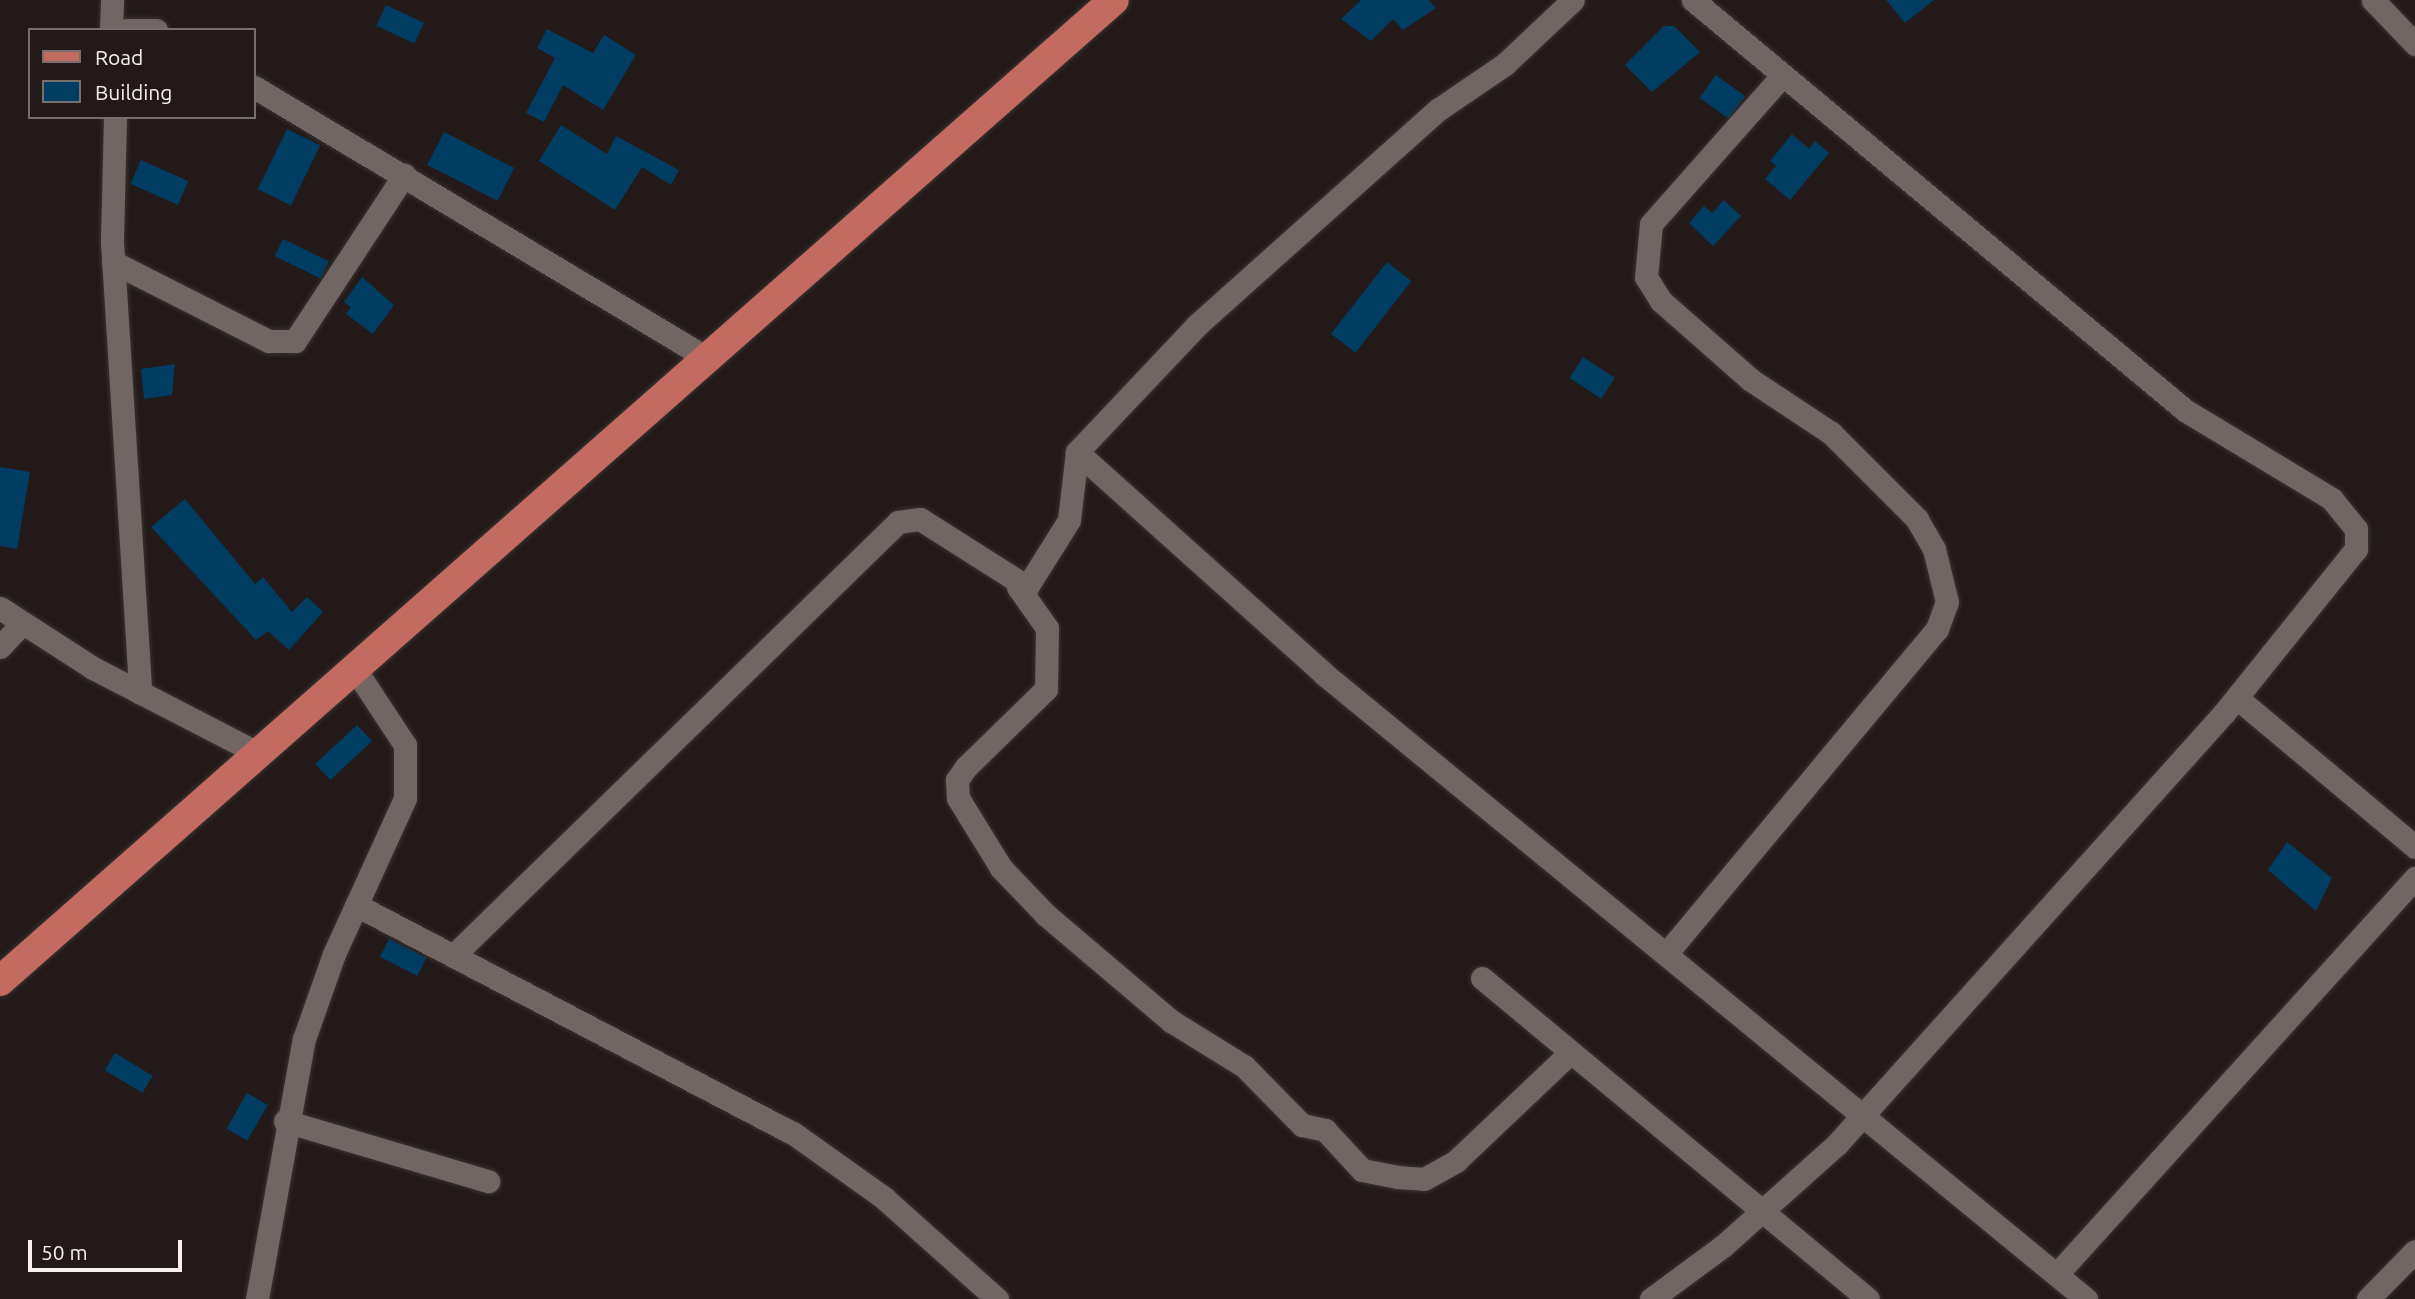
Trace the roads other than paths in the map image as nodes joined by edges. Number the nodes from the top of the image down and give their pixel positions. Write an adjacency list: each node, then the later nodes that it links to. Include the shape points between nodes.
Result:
1 (112, 0): 6 (street)
2 (1114, 0): 13 (main road)
3 (1573, 0): 14 (street, via 1536,38 1439,109 1227,297)
4 (1693, 0): 8 (street)
5 (2373, 0): 7 (street)
6 (111, 28)
7 (2415, 44)
8 (1782, 76): 21 (street, via 2186,411 2348,513 2356,549); 26 (street, via 1651,224 1646,276 1661,300 1751,380 1831,433 1917,519 1934,549 1947,602 1937,629)
9 (256, 88): 11 (street)
10 (116, 119): 12 (street)
11 (404, 176): 12 (street, via 295,341 269,341); 13 (street)
12 (113, 262): 20 (street)
13 (707, 358): 19 (main road)
14 (1077, 452): 15 (street, via 1069,520 1029,585); 26 (street, via 1325,674)
15 (1018, 587): 27 (street, via 920,519 898,522); 30 (street, via 1047,628 1046,688 965,767 957,780 958,799 1001,868 1046,915 1171,1021 1244,1066 1302,1125 1325,1130 1362,1170 1410,1178 1424,1179 1456,1161)
16 (0, 608): 17 (street)
17 (22, 623): 18 (street); 20 (street)
18 (0, 647)
19 (353, 666): 22 (main road); 25 (street, via 405,746 406,778 398,818)
20 (141, 693): 22 (street)
21 (2238, 698): 23 (street); 31 (street)
22 (256, 752): 29 (main road)
23 (2415, 847)
24 (2415, 878): 36 (street)
25 (356, 905): 27 (street); 32 (street, via 304,1039)
26 (1666, 954): 31 (street)
27 (454, 955): 38 (street, via 793,1133 884,1198)
28 (1482, 978): 30 (street)
29 (0, 981)
30 (1571, 1052): 34 (street)
31 (1864, 1113): 34 (street); 36 (street)
32 (285, 1121): 33 (street); 37 (street)
33 (488, 1181)
34 (1761, 1212): 39 (street); 40 (street)
35 (2415, 1251): 42 (street)
36 (2057, 1274): 41 (street)
37 (257, 1299)
38 (997, 1299)
39 (1651, 1299)
40 (1868, 1299)
41 (2086, 1299)
42 (2368, 1299)

